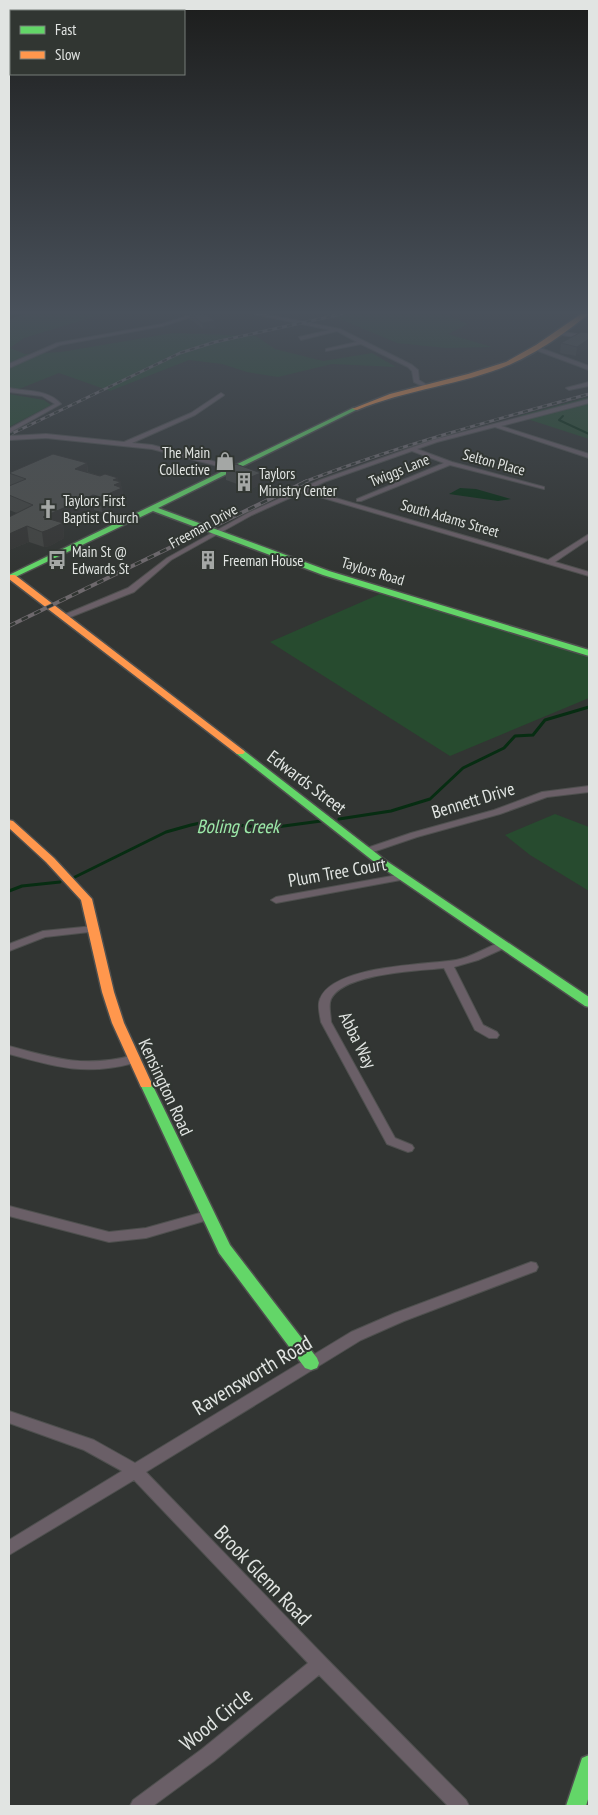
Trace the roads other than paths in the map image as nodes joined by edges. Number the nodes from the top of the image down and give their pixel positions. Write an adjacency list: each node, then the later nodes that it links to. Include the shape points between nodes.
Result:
1 (53, 399): 6 (street, via 58,404)
2 (216, 399): 8 (street, via 193,414)
3 (384, 399): 12 (street)
4 (589, 401): 5 (street, Freeman Drive)
5 (496, 425): 9 (street, Freeman Drive); 10 (street)
6 (9, 431)
7 (9, 438): 8 (street, via 46,436)
8 (124, 444): 12 (street, via 162,449)
9 (411, 449): 11 (street, Selton Place); 14 (street, Freeman Drive, via 343,472)
10 (589, 456)
11 (450, 463): 13 (street, Selton Place); 15 (street, Twiggs Lane)
12 (233, 468): 16 (street)
13 (542, 488)
14 (303, 490): 17 (street, Freeman Drive, via 250,514); 19 (street, South Adams Street)
15 (359, 500)
16 (152, 508): 17 (street, Taylors Road); 21 (street)
17 (218, 534): 22 (street, Freeman Drive, via 170,559 131,590); 23 (street, Taylors Road, via 326,573)
18 (589, 536): 19 (street)
19 (550, 562): 20 (street, South Adams Street)
20 (589, 574)
21 (10, 578): 22 (street, Edwards Street)
22 (65, 616): 26 (street, Edwards Street)
23 (589, 653)
24 (589, 788): 26 (street, Bennett Drive, via 538,796 497,812)
25 (10, 826): 29 (street, Kensington Road, via 82,894 89,906)
26 (367, 851): 27 (street, Edwards Street)
27 (403, 877): 28 (street, Plum Tree Court); 30 (street, Edwards Street)
28 (276, 900)
29 (94, 929): 31 (street, via 43,934); 36 (street, Kensington Road, via 108,992)
30 (503, 945): 32 (street, Abba Way, via 476,958); 33 (street, Edwards Street)
31 (9, 948)
32 (448, 964): 34 (street, via 479,1027); 37 (street, Abba Way, via 350,979 327,996 323,1008 326,1022 391,1141)
33 (589, 1003)
34 (494, 1035)
35 (9, 1050): 36 (street, via 80,1067 99,1068)
36 (134, 1059): 39 (street, Kensington Road)
37 (408, 1148)
38 (9, 1211): 39 (street, via 109,1237 156,1231)
39 (206, 1216): 41 (street, Kensington Road, via 238,1270)
40 (531, 1267): 41 (street, Ravensworth Road, via 382,1324)
41 (311, 1363): 43 (street, Ravensworth Road)
42 (9, 1417): 43 (street, Brook Glenn Road, via 100,1450)
43 (135, 1471): 44 (street, Ravensworth Road); 45 (street, Brook Glenn Road)
44 (9, 1548)
45 (320, 1664): 47 (street, Wood Circle); 48 (street, Brook Glenn Road)
46 (589, 1765): 49 (street)
47 (139, 1806)
48 (460, 1806)
49 (576, 1806)

